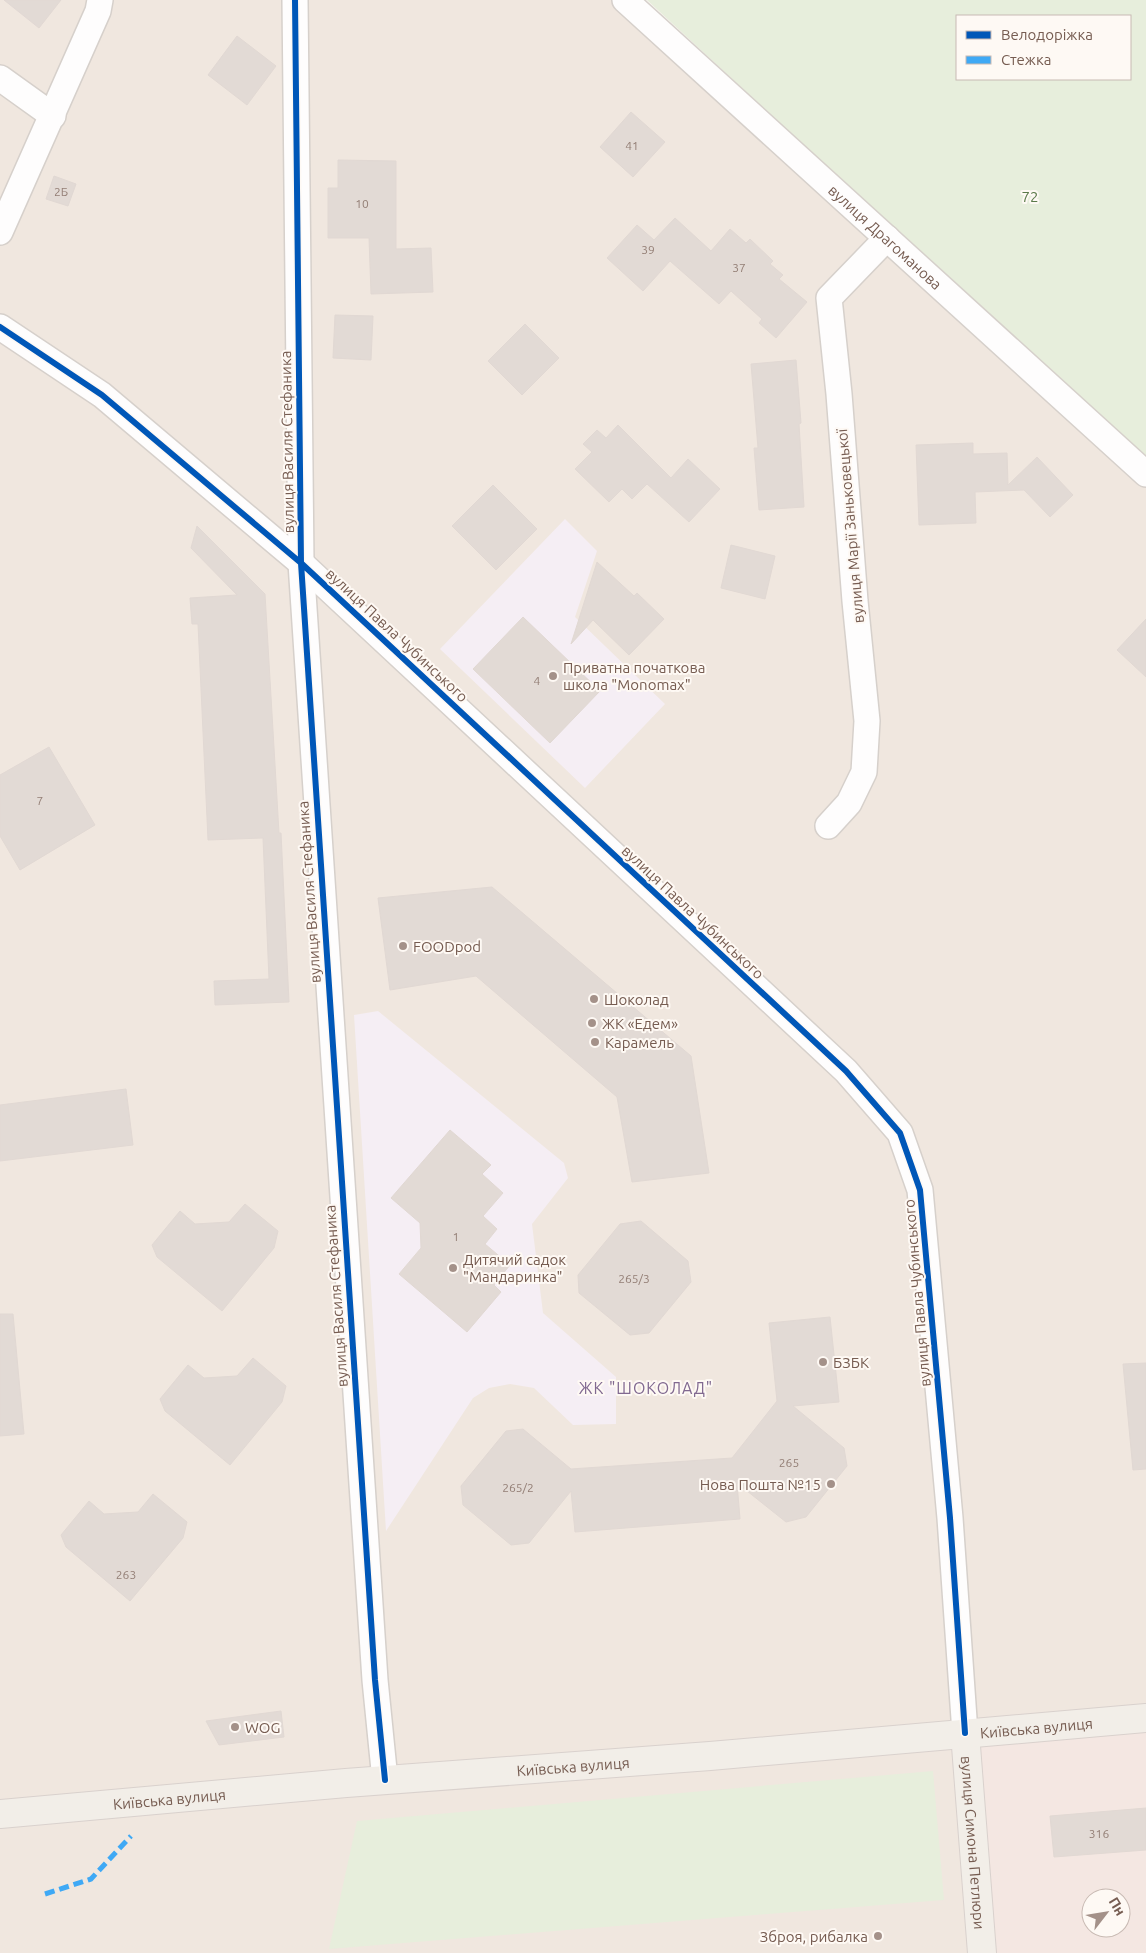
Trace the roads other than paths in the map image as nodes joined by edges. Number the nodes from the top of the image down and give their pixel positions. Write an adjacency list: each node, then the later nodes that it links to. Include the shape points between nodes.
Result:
1 (100, 0): 5 (street)
2 (294, 0): 10 (street, вулиця Василя Стефаника)
3 (625, 0): 7 (street, вулиця Драгоманова)
4 (0, 78): 5 (street)
5 (53, 116): 6 (street)
6 (0, 232)
7 (887, 238): 9 (street, вулиця Драгоманова); 11 (street, вулиця Марії Заньковецької, via 829,298 867,721 864,772 849,803)
8 (0, 326): 10 (street, вулиця Павла Чубинського, via 102,395)
9 (1146, 474)
10 (301, 563): 13 (street, вулиця Павла Чубинського, via 846,1071 900,1133 920,1190 950,1518); 14 (street, вулиця Василя Стефаника, via 372,1640)
11 (828, 826)
12 (1146, 1718): 13 (main road, Київська вулиця)
13 (965, 1732): 14 (main road, Київська вулиця, via 710,1756); 16 (main road, вулиця Симона Петлюри)
14 (385, 1780): 15 (main road, Київська вулиця)
15 (0, 1814)
16 (982, 1953)

